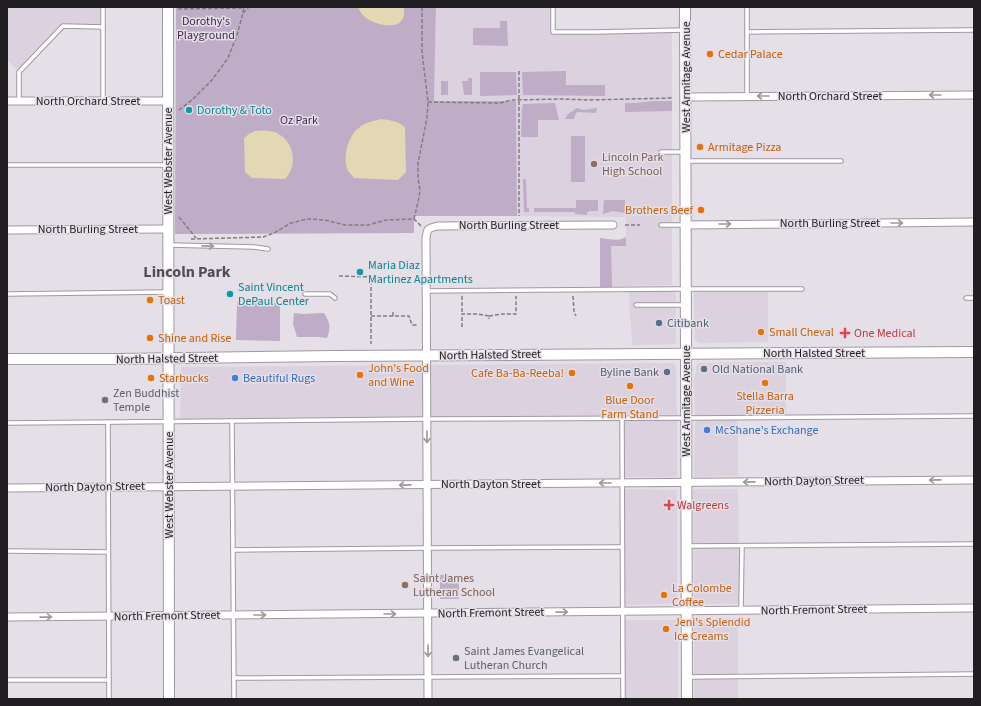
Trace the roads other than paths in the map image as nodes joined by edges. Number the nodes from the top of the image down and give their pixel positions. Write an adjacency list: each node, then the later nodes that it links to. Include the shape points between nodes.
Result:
1 (103, 7): 6 (lane)
2 (552, 7): 7 (lane, via 553,32)
3 (685, 7): 7 (main road, West Armitage Avenue)
4 (747, 7): 9 (lane)
5 (173, 8): 16 (main road, West Webster Avenue)
6 (103, 27): 14 (lane, via 62,26 19,72); 15 (lane)
7 (686, 30): 12 (main road, West Armitage Avenue)
8 (974, 30): 9 (lane)
9 (747, 32): 11 (lane)
10 (974, 95): 11 (street, North Orchard Street, one-way to 11)
11 (747, 96): 12 (street, North Orchard Street)
12 (686, 97): 18 (main road, West Armitage Avenue)
13 (7, 101): 14 (street, North Orchard Street)
14 (19, 101): 15 (street, North Orchard Street)
15 (103, 101): 16 (street, North Orchard Street)
16 (168, 101): 21 (main road, West Webster Avenue)
17 (661, 152): 18 (lane)
18 (686, 157): 19 (lane); 25 (main road, West Armitage Avenue)
19 (841, 161)
20 (7, 165): 21 (lane)
21 (168, 165): 26 (main road, West Webster Avenue)
22 (974, 222): 25 (street, North Burling Street, one-way to 22)
23 (613, 225): 32 (street, North Burling Street, via 438,226 428,229)
24 (661, 225): 25 (lane)
25 (686, 225): 30 (main road, West Armitage Avenue)
26 (168, 229): 27 (street, North Burling Street); 28 (main road, West Webster Avenue)
27 (7, 230)
28 (169, 245): 29 (lane, one-way to 29); 33 (main road, West Webster Avenue)
29 (268, 249)
30 (686, 288): 31 (lane); 32 (lane); 39 (main road, West Armitage Avenue)
31 (802, 289)
32 (426, 291): 43 (street)
33 (169, 292): 34 (lane); 45 (main road, West Webster Avenue)
34 (7, 294)
35 (305, 294): 36 (lane, via 330,294)
36 (335, 298)
37 (966, 298): 38 (lane)
38 (974, 298)
39 (686, 305): 40 (lane); 42 (main road, West Armitage Avenue)
40 (636, 306)
41 (974, 352): 42 (main road, North Halsted Street)
42 (686, 354): 43 (main road, North Halsted Street); 47 (main road, West Armitage Avenue)
43 (427, 356): 45 (main road, North Halsted Street); 48 (street)
44 (7, 359): 45 (main road, North Halsted Street)
45 (169, 359): 51 (main road, West Webster Avenue)
46 (974, 416): 47 (lane)
47 (686, 418): 49 (lane); 55 (main road, West Armitage Avenue)
48 (427, 419): 49 (lane); 52 (lane); 57 (street, one-way to 57)
49 (622, 419): 56 (lane)
50 (108, 422): 51 (lane); 53 (lane); 59 (lane)
51 (169, 422): 52 (lane); 60 (main road, West Webster Avenue)
52 (232, 422): 58 (lane)
53 (7, 423)
54 (974, 480): 55 (street, North Dayton Street, one-way to 55)
55 (687, 482): 56 (street, North Dayton Street); 63 (main road, West Armitage Avenue)
56 (622, 483): 57 (street, North Dayton Street, one-way to 57); 65 (lane)
57 (428, 485): 58 (street, North Dayton Street, one-way to 58); 66 (street)
58 (232, 486): 60 (street, North Dayton Street); 67 (lane)
59 (108, 487): 60 (street, North Dayton Street); 61 (street, North Dayton Street); 69 (lane)
60 (169, 487): 77 (main road, West Webster Avenue)
61 (7, 488)
62 (974, 544): 64 (lane)
63 (687, 546): 64 (lane); 72 (main road, West Armitage Avenue)
64 (742, 546): 71 (lane)
65 (622, 547): 66 (lane); 73 (lane)
66 (428, 548): 67 (lane); 74 (street)
67 (233, 550): 75 (lane)
68 (7, 551): 69 (lane)
69 (108, 552): 76 (lane)
70 (974, 608): 71 (street, North Fremont Street)
71 (741, 610): 72 (street, North Fremont Street)
72 (687, 611): 73 (street, North Fremont Street); 81 (main road, West Armitage Avenue)
73 (622, 612): 74 (street, North Fremont Street, one-way to 73); 80 (lane)
74 (428, 613): 75 (street, North Fremont Street, one-way to 74); 83 (street, one-way to 83)
75 (233, 615): 77 (street, North Fremont Street); 82 (lane)
76 (109, 616): 77 (street, North Fremont Street); 78 (street, North Fremont Street, one-way to 76); 85 (lane)
77 (169, 616): 87 (main road, West Webster Avenue)
78 (7, 617)
79 (974, 674): 81 (lane)
80 (622, 676): 83 (lane); 90 (lane)
81 (687, 677): 91 (main road, West Armitage Avenue)
82 (234, 678): 83 (lane); 88 (lane)
83 (428, 678): 89 (street)
84 (7, 680): 85 (lane)
85 (109, 680): 86 (lane)
86 (109, 699)
87 (169, 699)
88 (234, 699)
89 (428, 699)
90 (623, 699)
91 (687, 699)

